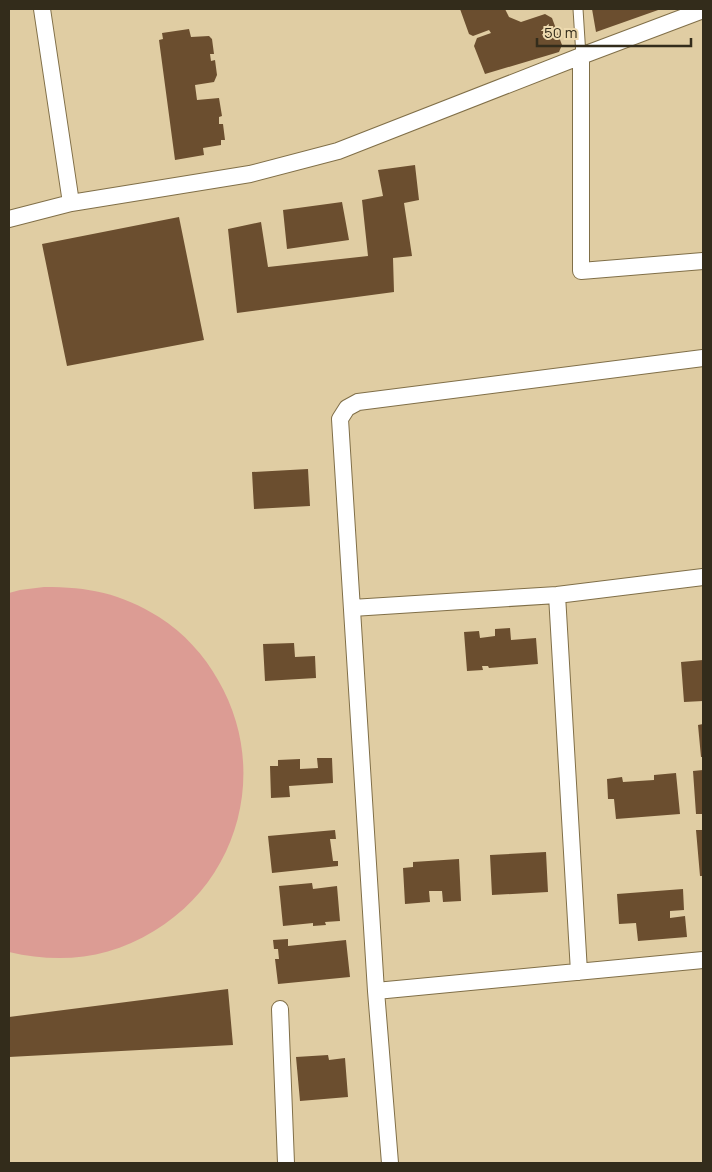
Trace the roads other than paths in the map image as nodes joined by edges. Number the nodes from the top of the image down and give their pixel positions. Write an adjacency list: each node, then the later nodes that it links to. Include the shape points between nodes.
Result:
1 (42, 9): 5 (street)
2 (578, 9): 4 (lane)
3 (703, 10): 4 (street)
4 (581, 56): 5 (street, via 338,151 250,174); 7 (street, via 581,271)
5 (71, 203): 6 (street)
6 (9, 219)
7 (703, 261)
8 (703, 358): 11 (street, via 358,402 347,408 340,419)
9 (703, 577): 10 (street)
10 (557, 595): 11 (street); 13 (street)
11 (352, 608): 14 (street)
12 (703, 960): 13 (street)
13 (579, 972): 14 (street)
14 (376, 990): 17 (street)
15 (280, 1010): 16 (street)
16 (286, 1163)
17 (390, 1163)

